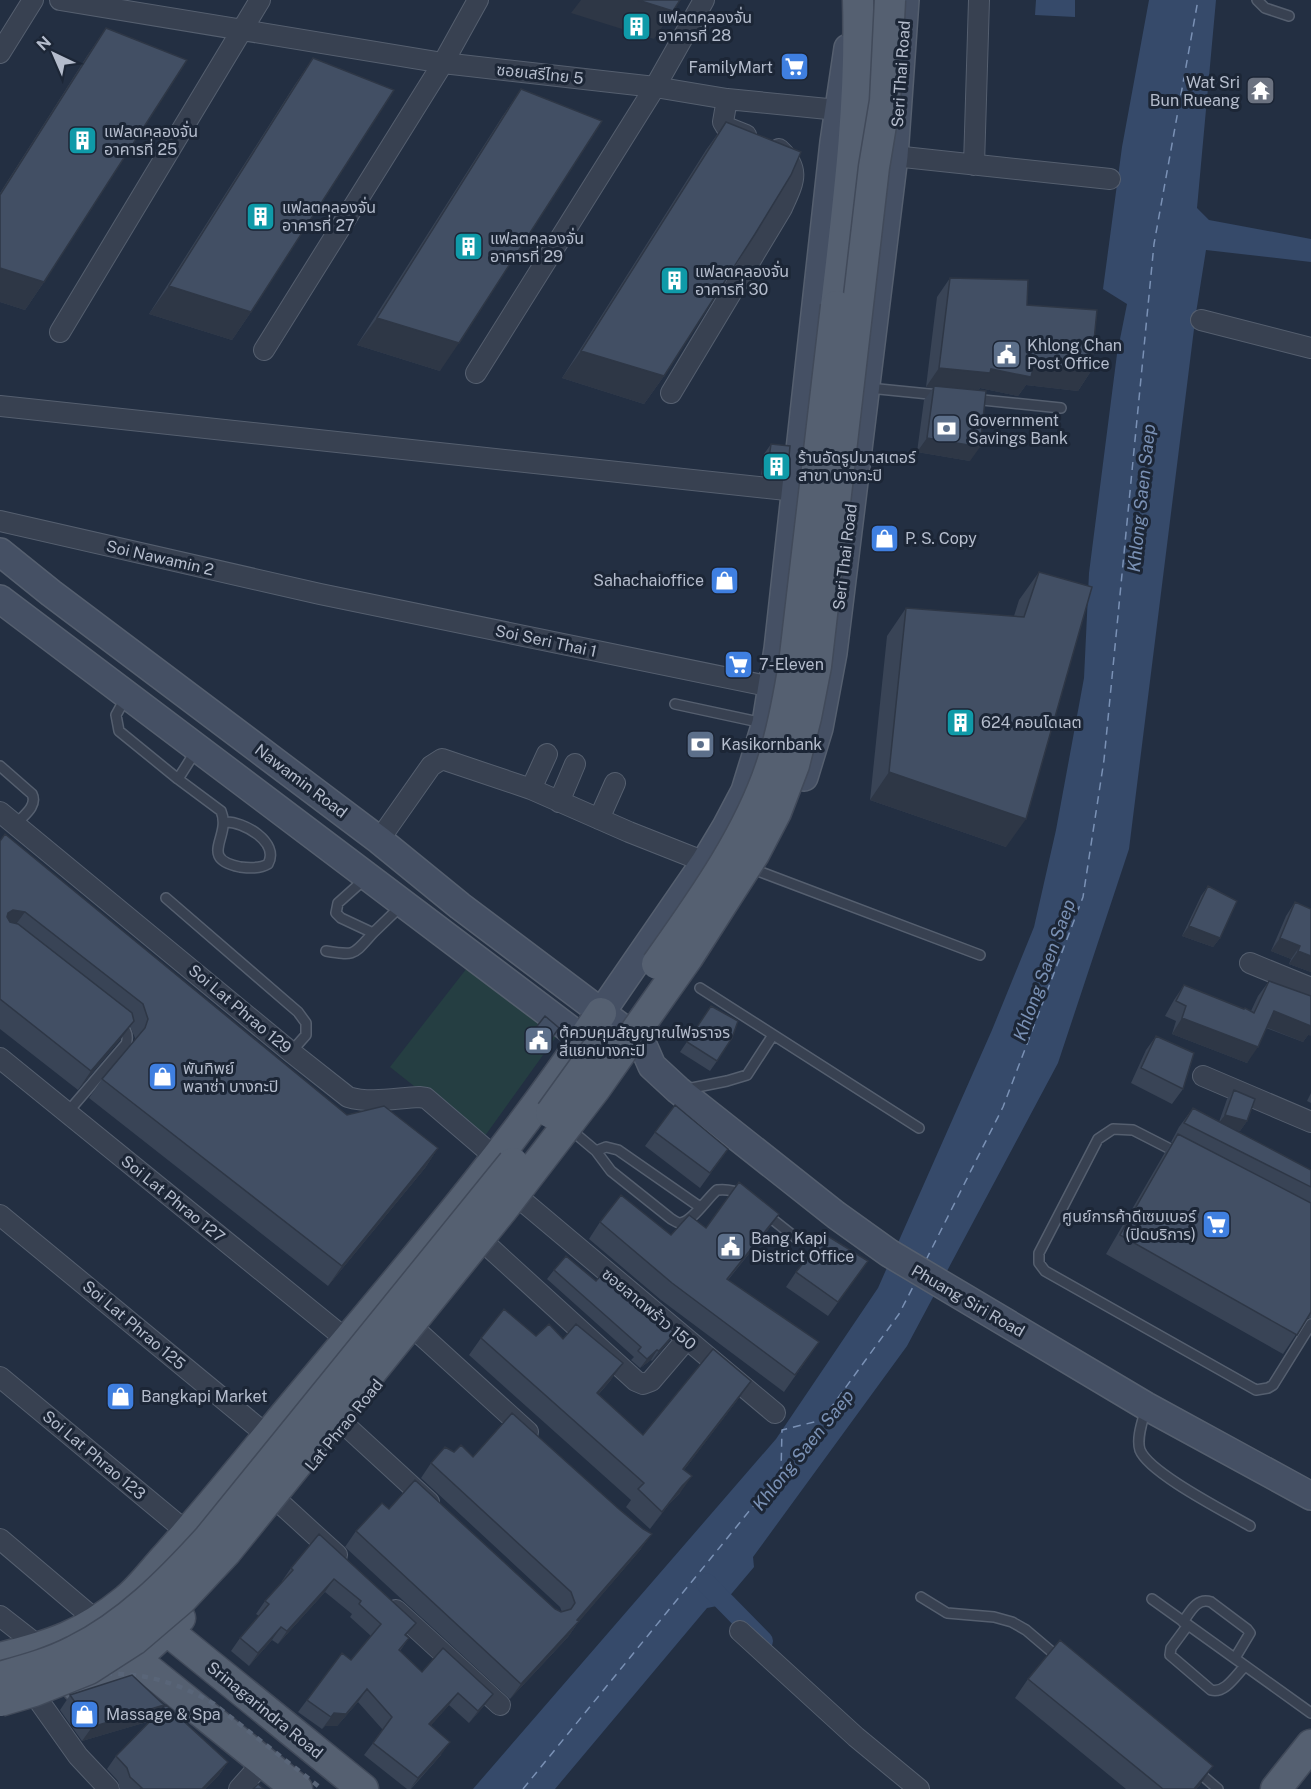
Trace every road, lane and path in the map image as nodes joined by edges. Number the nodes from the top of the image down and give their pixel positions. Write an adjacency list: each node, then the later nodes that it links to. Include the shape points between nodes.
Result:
1 (33, 0): 13 (street)
2 (60, 0): 12 (street, ซอยเสรีไทย 5)
3 (260, 0): 12 (street)
4 (477, 0): 14 (street)
5 (704, 0): 15 (street)
6 (857, 0): 17 (main road); 119 (main road, bridge, via 855,138 794,664 773,759 754,807 709,888 531,1140 194,1555 142,1604 97,1638 51,1662)
7 (890, 0): 120 (main road, bridge, via 885,101 816,666 794,765 776,812 725,902 588,1098 226,1552 159,1620 111,1657 63,1681)
8 (905, 0): 18 (main road, Seri Thai Road)
9 (979, 0): 19 (street)
10 (1257, 0): 11 (lane, via 1265,8)
11 (1289, 16)
12 (243, 29): 14 (street, ซอยเสรีไทย 5); 22 (street)
13 (0, 53)
14 (443, 63): 15 (street, ซอยเสรีไทย 5); 24 (street)
15 (655, 87): 16 (street, ซอยเสรีไทย 5); 25 (street)
16 (727, 99): 17 (street, ซอยเสรีไทย 5); 27 (street, via 722,118 726,127 780,149 790,163 793,183 782,208)
17 (838, 110): 32 (main road)
18 (894, 156): 19 (street); 26 (main road, Seri Thai Road)
19 (974, 165): 20 (street)
20 (1110, 179)
21 (1201, 320): 23 (street)
22 (60, 333)
23 (1311, 348)
24 (264, 350)
25 (476, 373)
26 (866, 388): 28 (lane); 55 (main road, Seri Thai Road, via 833,653 819,728 789,814)
27 (670, 393)
28 (946, 396)
29 (958, 397): 31 (lane)
30 (0, 406): 32 (street)
31 (1061, 408)
32 (796, 491): 37 (main road)
33 (0, 521): 35 (street, Soi Nawamin 2)
34 (0, 552): 53 (main road, Nawamin Road)
35 (320, 594): 37 (street, Soi Seri Thai 1)
36 (0, 599): 38 (main road)
37 (772, 687): 40 (main road)
38 (127, 694): 41 (main road); 45 (lane, via 116,716 119,730)
39 (675, 704): 40 (lane)
40 (766, 723): 54 (main road, via 745,791)
41 (198, 748): 45 (lane); 56 (main road)
42 (546, 754): 47 (street)
43 (575, 764): 48 (street)
44 (0, 766): 52 (lane, via 34,798)
45 (178, 779): 51 (lane, via 221,812)
46 (615, 783): 50 (street)
47 (531, 789): 48 (street); 53 (street, via 439,760)
48 (559, 802): 50 (street)
49 (0, 812): 52 (street, Soi Lat Phrao 129)
50 (599, 819): 54 (street)
51 (225, 822): 51 (lane, via 217,846 222,859 248,867 268,864 270,851 257,833 243,824)
52 (16, 824): 70 (street, Soi Lat Phrao 129)
53 (379, 840): 57 (main road, Nawamin Road)
54 (705, 861): 66 (main road)
55 (758, 871): 62 (lane); 71 (main road, Seri Thai Road)
56 (368, 876): 59 (main road); 60 (lane, via 338,903 336,913)
57 (425, 876): 59 (main road); 66 (main road, Nawamin Road)
58 (166, 898): 70 (lane, via 298,1012 306,1023 306,1035)
59 (403, 904): 60 (lane); 69 (main road)
60 (373, 933): 61 (lane, via 349,955)
61 (326, 951)
62 (980, 956)
63 (1250, 963): 65 (street)
64 (700, 988): 68 (lane)
65 (1311, 988)
66 (601, 1013): 69 (main road); 71 (main road, Phuang Siri Road)
67 (111, 1016): 75 (lane, via 125,1028 126,1044)
68 (773, 1035): 74 (lane, via 747,1075); 77 (lane)
69 (584, 1040): 71 (main road, Phuang Siri Road); 80 (main road)
70 (291, 1052): 80 (street, Soi Lat Phrao 129, via 348,1097 426,1098)
71 (641, 1057): 74 (main road, Phuang Siri Road); 78 (main road, Lat Phrao Road)
72 (0, 1058): 75 (street, Soi Lat Phrao 127)
73 (1203, 1076): 76 (street)
74 (678, 1090): 92 (main road, Phuang Siri Road, via 891,1255)
75 (68, 1113): 89 (street, Soi Lat Phrao 127)
76 (1311, 1122)
77 (918, 1128)
78 (586, 1143): 81 (main road, Lat Phrao Road); 82 (lane, via 618,1149); 82 (lane, via 611,1171 670,1218 686,1222)
79 (1186, 1157): 88 (lane, via 1133,1130 1113,1129 1098,1139 1038,1252 1039,1263 1045,1271 1256,1390 1273,1385)
80 (496, 1158): 89 (main road)
81 (525, 1203): 85 (main road, Lat Phrao Road); 90 (street, ซอยลาดพร้าว 150)
82 (700, 1207): 84 (lane, via 717,1190 737,1192)
83 (0, 1215): 95 (street, Soi Lat Phrao 125)
84 (796, 1238)
85 (489, 1247): 87 (main road, Lat Phrao Road); 90 (street, via 636,1381 651,1381)
86 (1311, 1324): 88 (lane)
87 (419, 1333): 94 (main road, Lat Phrao Road); 96 (street)
88 (1307, 1339)
89 (347, 1340): 95 (main road)
90 (686, 1340): 93 (street, ซอยลาดพร้าว 150)
91 (0, 1377): 101 (street, Soi Lat Phrao 123)
92 (1146, 1406): 97 (main road, Phuang Siri Road); 100 (lane, via 1140,1450 1149,1462 1162,1474)
93 (775, 1413)
94 (344, 1424): 98 (main road, Lat Phrao Road); 99 (street)
95 (268, 1436): 101 (main road)
96 (538, 1442)
97 (1311, 1496)
98 (280, 1503): 103 (street); 111 (main road, Lat Phrao Road)
99 (439, 1512)
100 (1250, 1526)
101 (188, 1533): 105 (main road)
102 (0, 1539): 109 (street)
103 (350, 1568)
104 (921, 1597): 117 (lane, via 947,1613 1012,1622)
105 (128, 1599): 109 (main road); 111 (main road, Srinagarindra Road)
106 (1152, 1599): 110 (lane)
107 (386, 1600): 122 (street)
108 (0, 1616): 113 (street)
109 (98, 1622): 113 (main road); 116 (main road)
110 (1186, 1623): 115 (lane); 115 (lane, via 1200,1601 1211,1602 1250,1633); 118 (lane, via 1170,1655 1211,1690 1223,1690)
111 (167, 1631): 116 (main road, Lat Phrao Road); 129 (main road, Srinagarindra Road)
112 (740, 1631): 133 (street)
113 (41, 1648): 114 (main road)
114 (0, 1658)
115 (1235, 1658): 118 (lane)
116 (135, 1659): 121 (main road, Lat Phrao Road, via 105,1676); 126 (main road)
117 (1063, 1660)
118 (1245, 1666): 124 (lane)
119 (0, 1677)
120 (0, 1701)
121 (39, 1701): 123 (main road, Lat Phrao Road); 130 (street, via 78,1756)
122 (500, 1705)
123 (0, 1713)
124 (1311, 1713)
125 (1311, 1745): 135 (main road)
126 (263, 1762): 131 (street); 132 (main road)
127 (1191, 1766): 134 (lane)
128 (1311, 1771): 136 (main road)
129 (354, 1782)
130 (109, 1789)
131 (239, 1789)
132 (297, 1789)
133 (919, 1789)
134 (1218, 1789)
135 (1276, 1789)
136 (1297, 1789)

